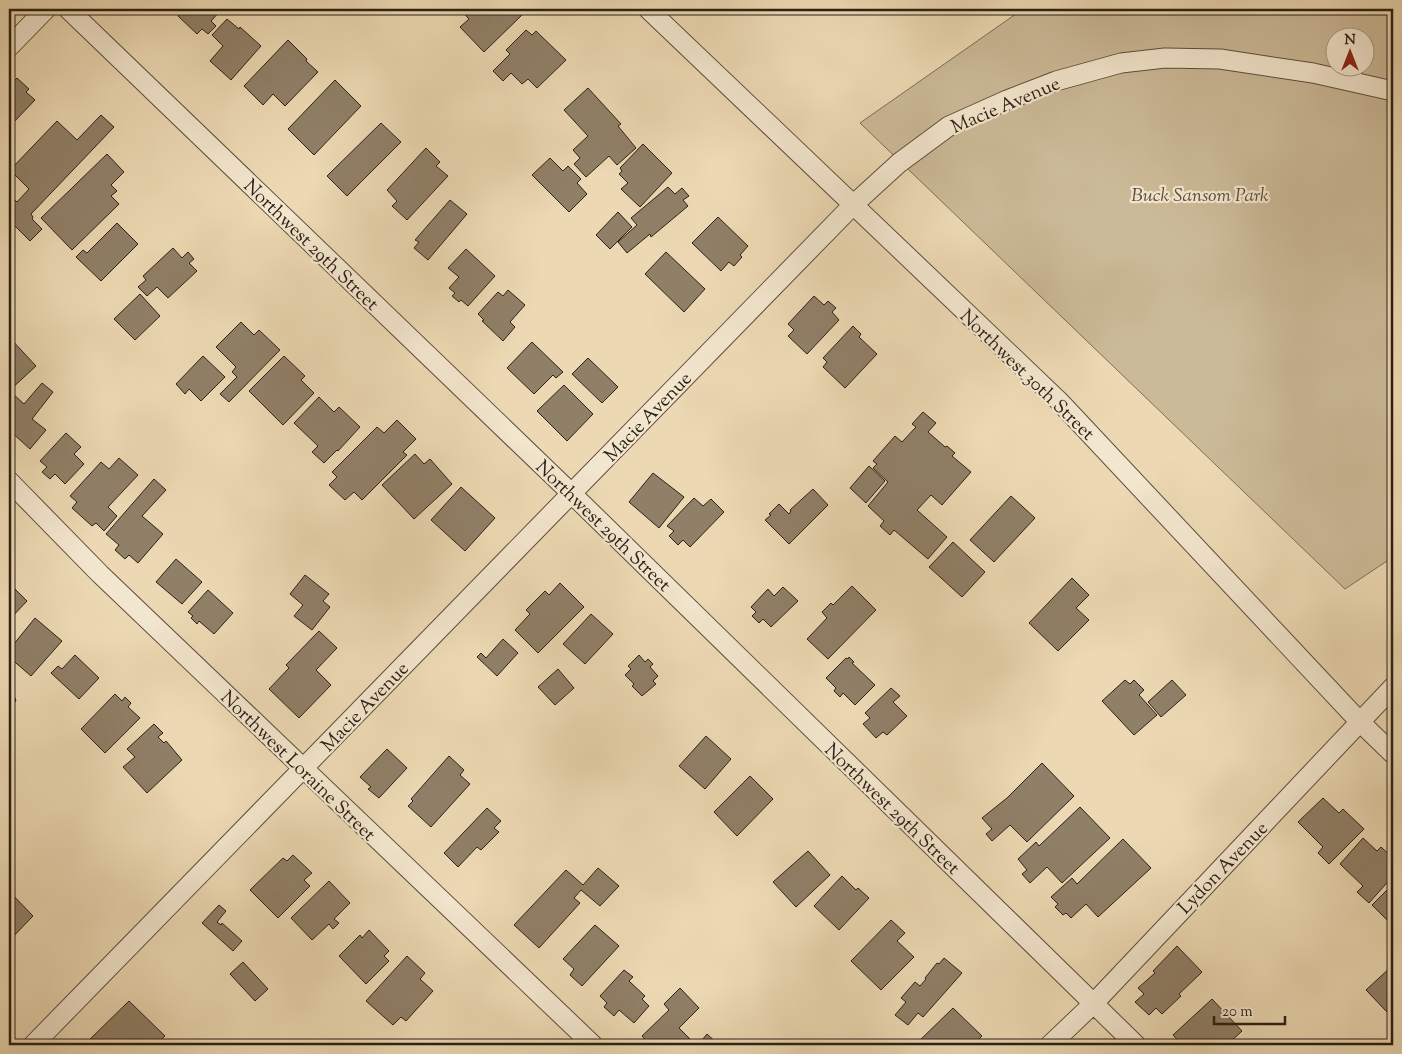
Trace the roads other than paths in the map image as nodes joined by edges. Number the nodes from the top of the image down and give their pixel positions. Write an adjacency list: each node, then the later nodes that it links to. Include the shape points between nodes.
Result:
1 (46, 9): 4 (street)
2 (68, 9): 8 (street, Northwest 29th Street)
3 (648, 9): 6 (street, Northwest 30th Street)
4 (9, 47)
5 (1393, 91): 6 (street, Macie Avenue, via 1313,73 1220,59 1165,58 1121,64 1056,81 949,126 899,163)
6 (852, 205): 8 (street, Macie Avenue); 10 (street, Northwest 30th Street, via 1059,401)
7 (9, 481): 12 (street, Northwest Loraine Street, via 100,574)
8 (571, 493): 12 (street, Macie Avenue); 13 (street, Northwest 29th Street)
9 (1393, 687): 10 (street, Lydon Avenue)
10 (1360, 722): 11 (street, Northwest 30th Street); 13 (street, Lydon Avenue)
11 (1393, 754)
12 (302, 769): 14 (street, Macie Avenue); 15 (street, Northwest Loraine Street)
13 (1093, 1004): 16 (street, Lydon Avenue); 17 (street, Northwest 29th Street)
14 (33, 1045)
15 (593, 1045)
16 (1050, 1045)
17 (1136, 1045)

